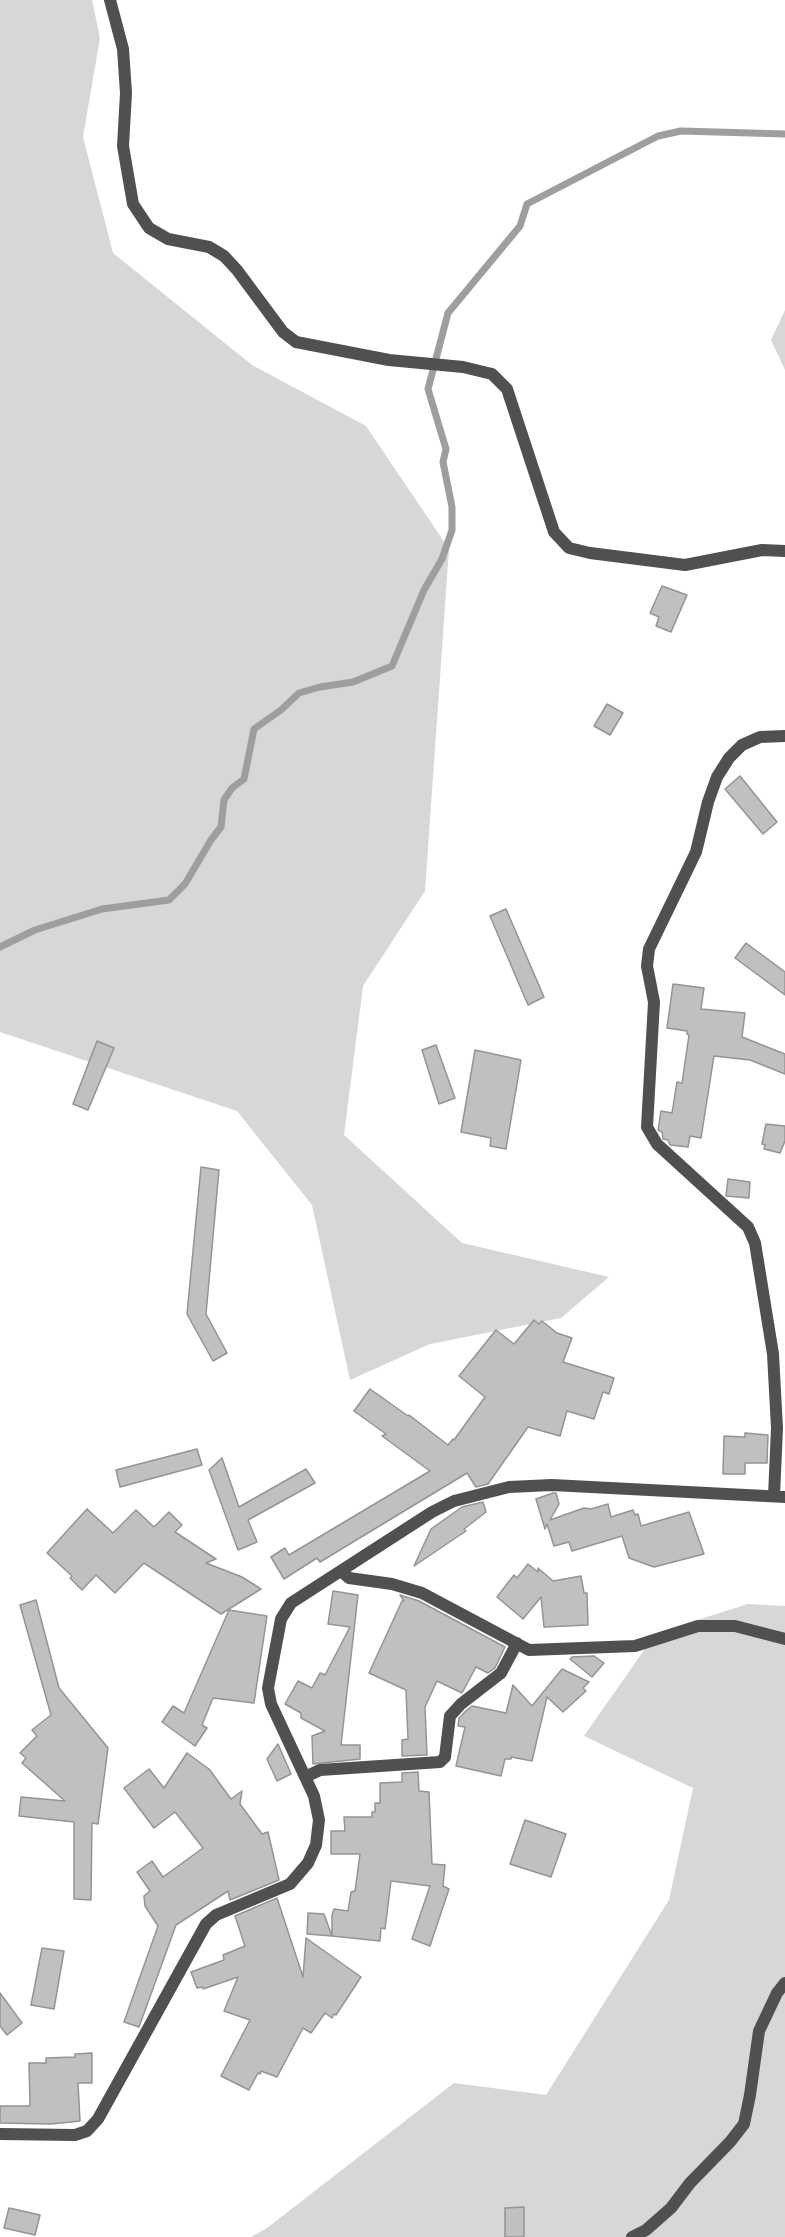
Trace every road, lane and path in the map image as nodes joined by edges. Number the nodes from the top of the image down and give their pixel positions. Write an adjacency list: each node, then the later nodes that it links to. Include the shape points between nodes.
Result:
1 (110, 0): 2 (street, via 123,49 123,147 133,204 149,228 168,239 209,247 224,256 283,332 296,342 492,374 507,389 554,532 569,548 685,565 762,550)
2 (785, 551)
3 (785, 736): 4 (street, via 760,737 742,745 717,777 696,852 649,949 647,966 654,1002 647,1127 657,1144 748,1227 755,1243 773,1354)
4 (780, 1497): 5 (street, via 552,1485 509,1487 454,1501 432,1512)
5 (341, 1571): 7 (street, via 349,1578 422,1593); 8 (street, via 291,1603 281,1619 268,1688)
6 (785, 1639): 7 (street, via 735,1626 698,1626 634,1646 529,1650)
7 (517, 1643): 8 (street, via 501,1672 450,1716 445,1756 440,1762 321,1770)
8 (305, 1777): 10 (street, via 319,1820 316,1845 308,1863 290,1884 216,1915 206,1924 98,2120 87,2131 75,2134)
9 (785, 1983): 11 (street, via 759,2031 744,2124 671,2208)
10 (0, 2134)
11 (632, 2237)

